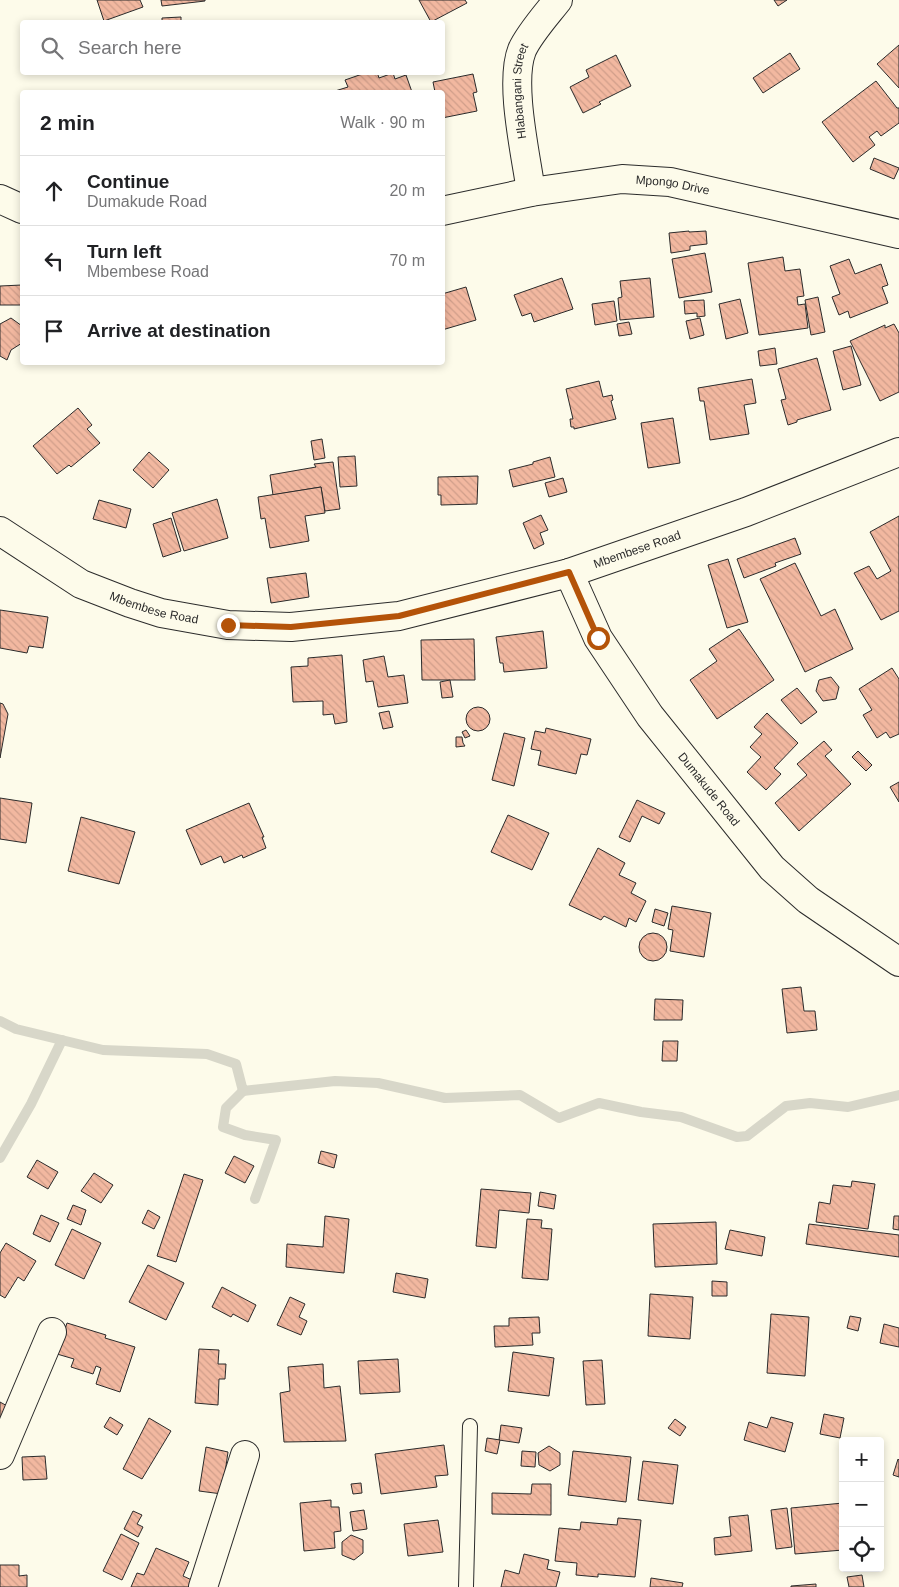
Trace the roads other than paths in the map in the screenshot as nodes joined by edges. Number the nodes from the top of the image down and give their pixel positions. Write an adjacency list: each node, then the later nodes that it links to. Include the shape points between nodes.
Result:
1 (558, 0): 2 (street, Hlabangani Street, via 522,50 517,71)
2 (531, 192): 5 (street, Mpongo Drive); 6 (street, Mpongo Drive, via 622,179 670,182)
3 (0, 199): 4 (street)
4 (20, 208)
5 (445, 210)
6 (899, 234)
7 (899, 452): 9 (street, Mbembese Road, via 746,512)
8 (0, 531): 9 (street, Mbembese Road, via 81,584 161,613 228,625 291,627 399,616)
9 (569, 572): 10 (street, Dumakude Road, via 598,638 650,716 772,868 808,900)
10 (899, 962)
11 (52, 1332): 13 (street)
12 (470, 1426): 16 (lane)
13 (0, 1455)
14 (245, 1455): 15 (street)
15 (203, 1587)
16 (466, 1587)

